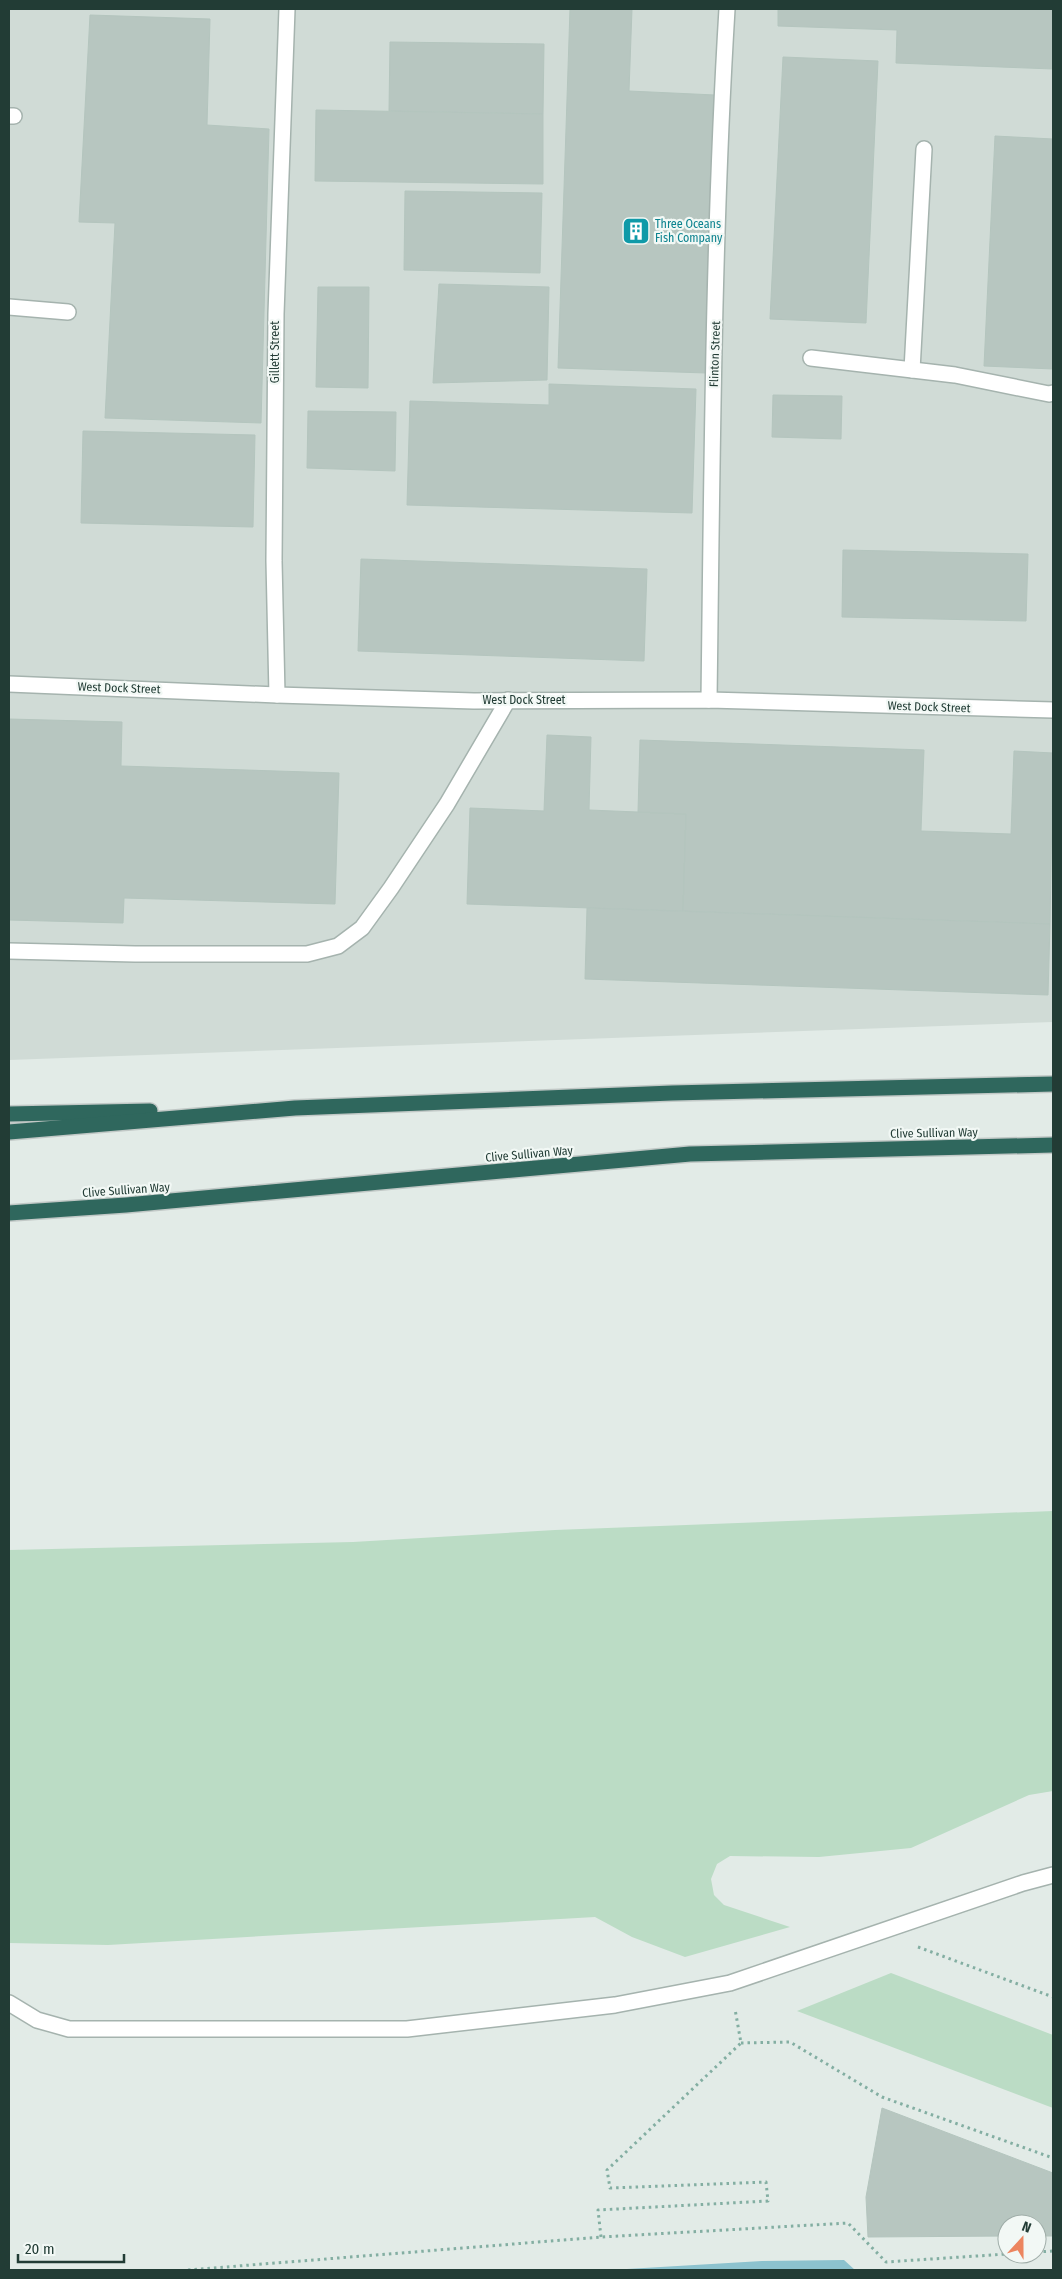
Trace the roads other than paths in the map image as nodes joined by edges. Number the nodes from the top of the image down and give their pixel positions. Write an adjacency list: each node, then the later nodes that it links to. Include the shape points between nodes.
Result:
1 (287, 9): 10 (street, Gillett Street, via 276,314)
2 (727, 9): 12 (street, Flinton Street, via 713,413)
3 (924, 149): 7 (street)
4 (9, 307): 5 (street)
5 (68, 312)
6 (811, 358): 7 (street)
7 (912, 370): 8 (street)
8 (1053, 393)
9 (9, 684): 10 (street, West Dock Street)
10 (276, 695): 11 (street, West Dock Street)
11 (508, 700): 12 (street, West Dock Street); 14 (street, via 447,804 391,888 362,928 338,946 307,954)
12 (709, 700): 13 (street, West Dock Street)
13 (1046, 710)
14 (9, 951)
15 (1053, 1084): 16 (highway, via 672,1093)
16 (295, 1108): 17 (highway); 18 (highway)
17 (9, 1114)
18 (9, 1132)
19 (1053, 1145): 20 (highway, Clive Sullivan Way, via 690,1154)
20 (126, 1205): 21 (highway, Clive Sullivan Way); 22 (highway)
21 (9, 1212)
22 (9, 1221)
23 (1053, 1875): 24 (street, via 730,1983 615,2006 407,2029 69,2029 37,2020)
24 (9, 2004)

